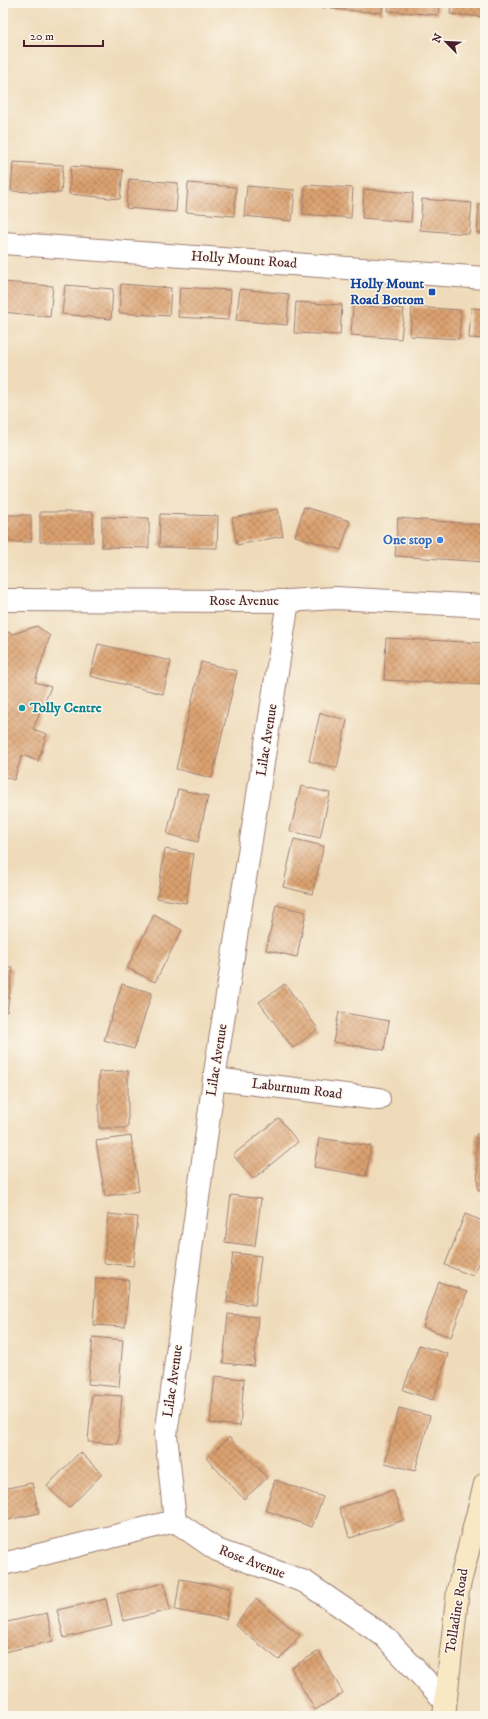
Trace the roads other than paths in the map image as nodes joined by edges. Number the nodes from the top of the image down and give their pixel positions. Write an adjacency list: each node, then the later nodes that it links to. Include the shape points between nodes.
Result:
1 (3, 243): 2 (street, Holly Mount Road)
2 (485, 278)
3 (3, 600): 4 (street, Rose Avenue)
4 (288, 601): 5 (street, Rose Avenue, via 335,598); 6 (street, Lilac Avenue)
5 (485, 606)
6 (214, 1079): 7 (street, Laburnum Road); 9 (street, Lilac Avenue, via 166,1435)
7 (379, 1099)
8 (485, 1484): 11 (main road, Tolladine Road, via 458,1590)
9 (175, 1521): 10 (street); 11 (street, Rose Avenue, via 217,1550 305,1582 384,1636)
10 (3, 1564)
11 (445, 1708)

